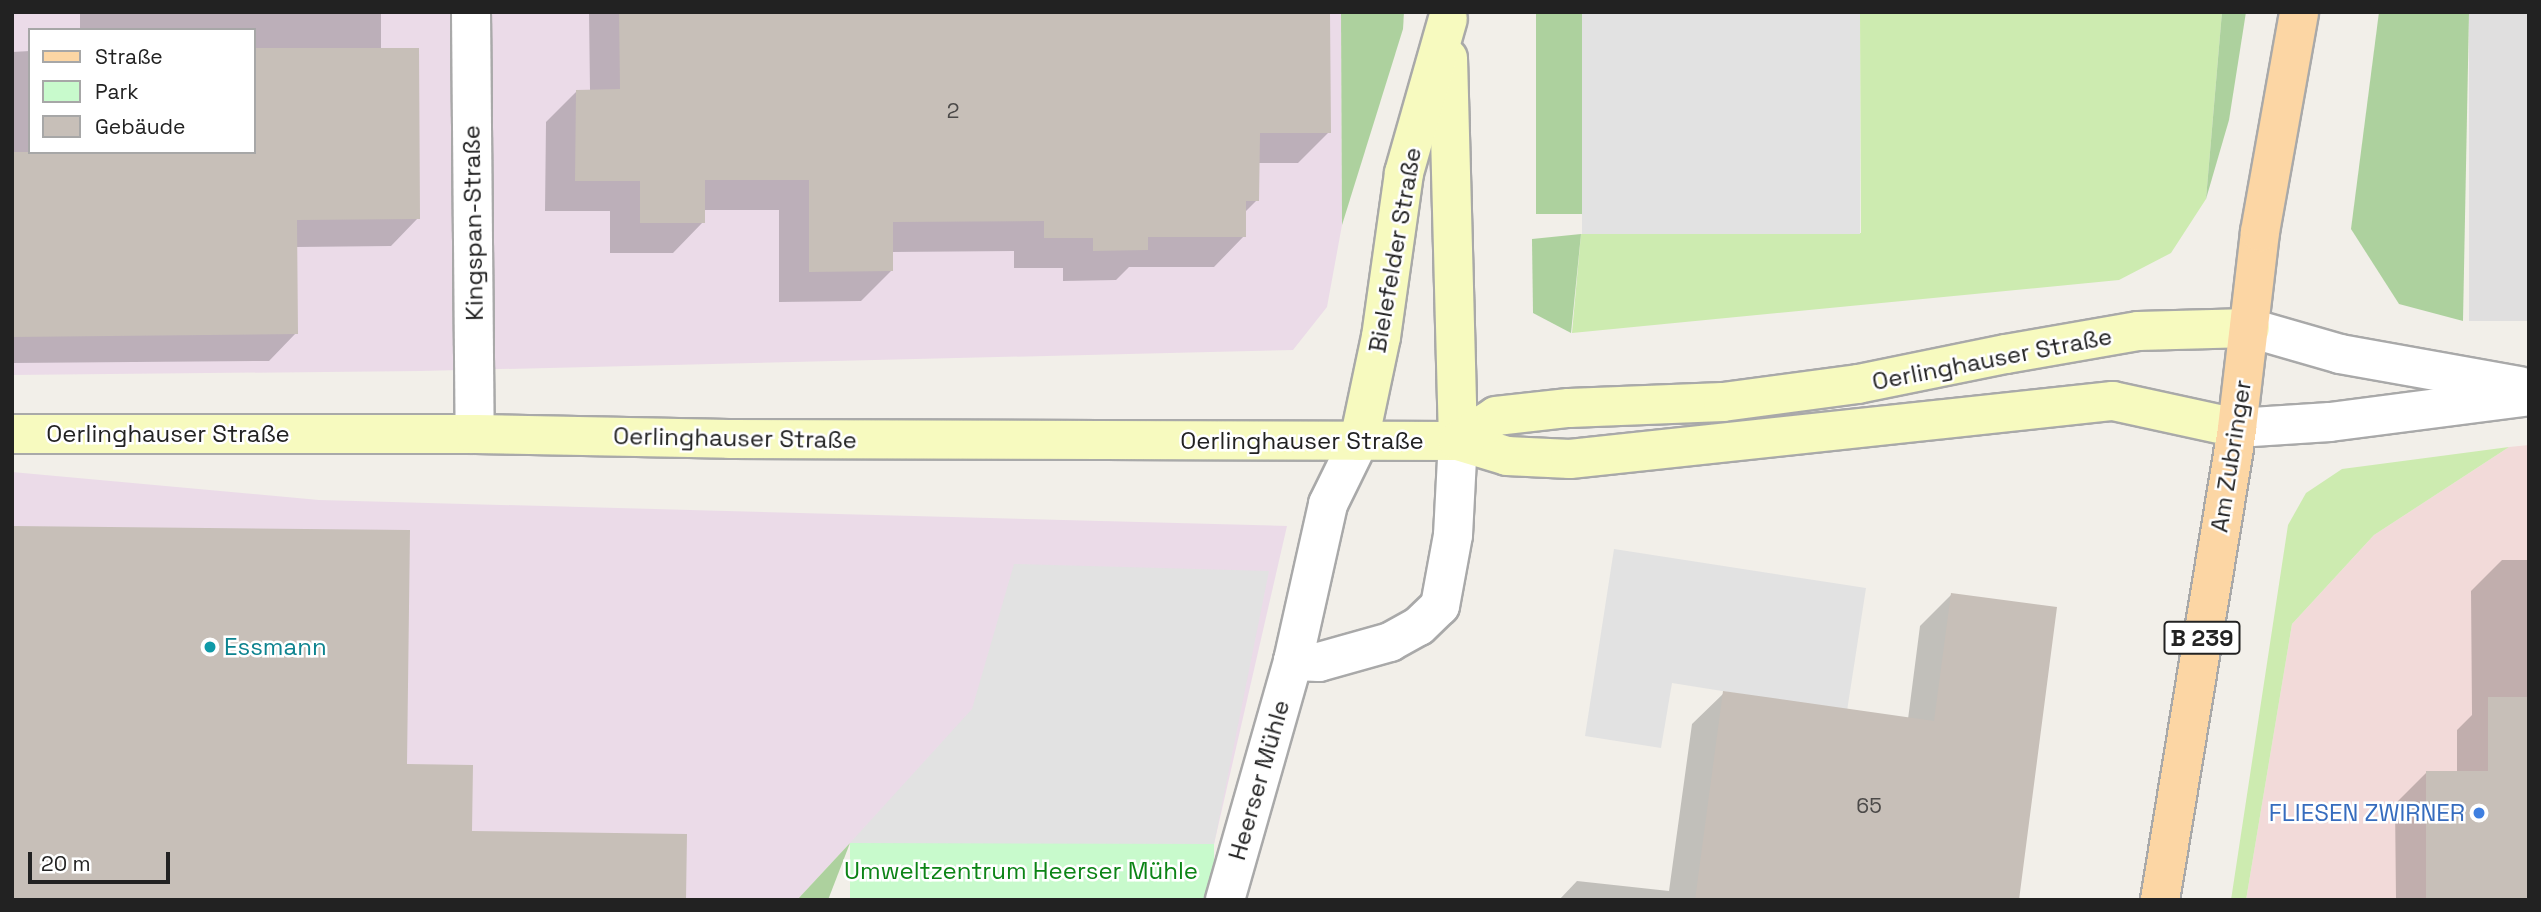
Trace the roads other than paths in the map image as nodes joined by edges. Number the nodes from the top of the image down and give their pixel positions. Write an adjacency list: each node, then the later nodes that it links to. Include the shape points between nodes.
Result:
1 (471, 12): 9 (street, Kingspan-Straße)
2 (2299, 12): 4 (main road, Am Zubringer / B 239, via 2260,232)
3 (1448, 16): 10 (main road, Bielefelder Straße, via 1404,173 1381,337); 11 (main road, Bielefelder Straße)
4 (2250, 328): 5 (street, Oerlinghauser Straße, via 2340,354); 7 (main road, Am Zubringer / B 239); 11 (main road, Oerlinghauser Straße, via 2138,331 1858,384 1723,402 1496,416)
5 (2529, 387)
6 (2529, 396): 7 (street, Oerlinghauser Straße, via 2330,422)
7 (2237, 428): 11 (main road, Oerlinghauser Straße, via 2113,401 1570,459 1507,456); 14 (main road, Am Zubringer / B 239)
8 (12, 434): 9 (main road, Oerlinghauser Straße)
9 (475, 434): 10 (main road, Oerlinghauser Straße)
10 (1359, 441): 11 (main road, Oerlinghauser Straße); 12 (street, Heerser Mühle, via 1328,504)
11 (1458, 441): 12 (street, via 1453,535 1440,606 1419,626 1390,642 1319,662)
12 (1293, 661): 13 (street, Heerser Mühle)
13 (1225, 900)
14 (2160, 900)

